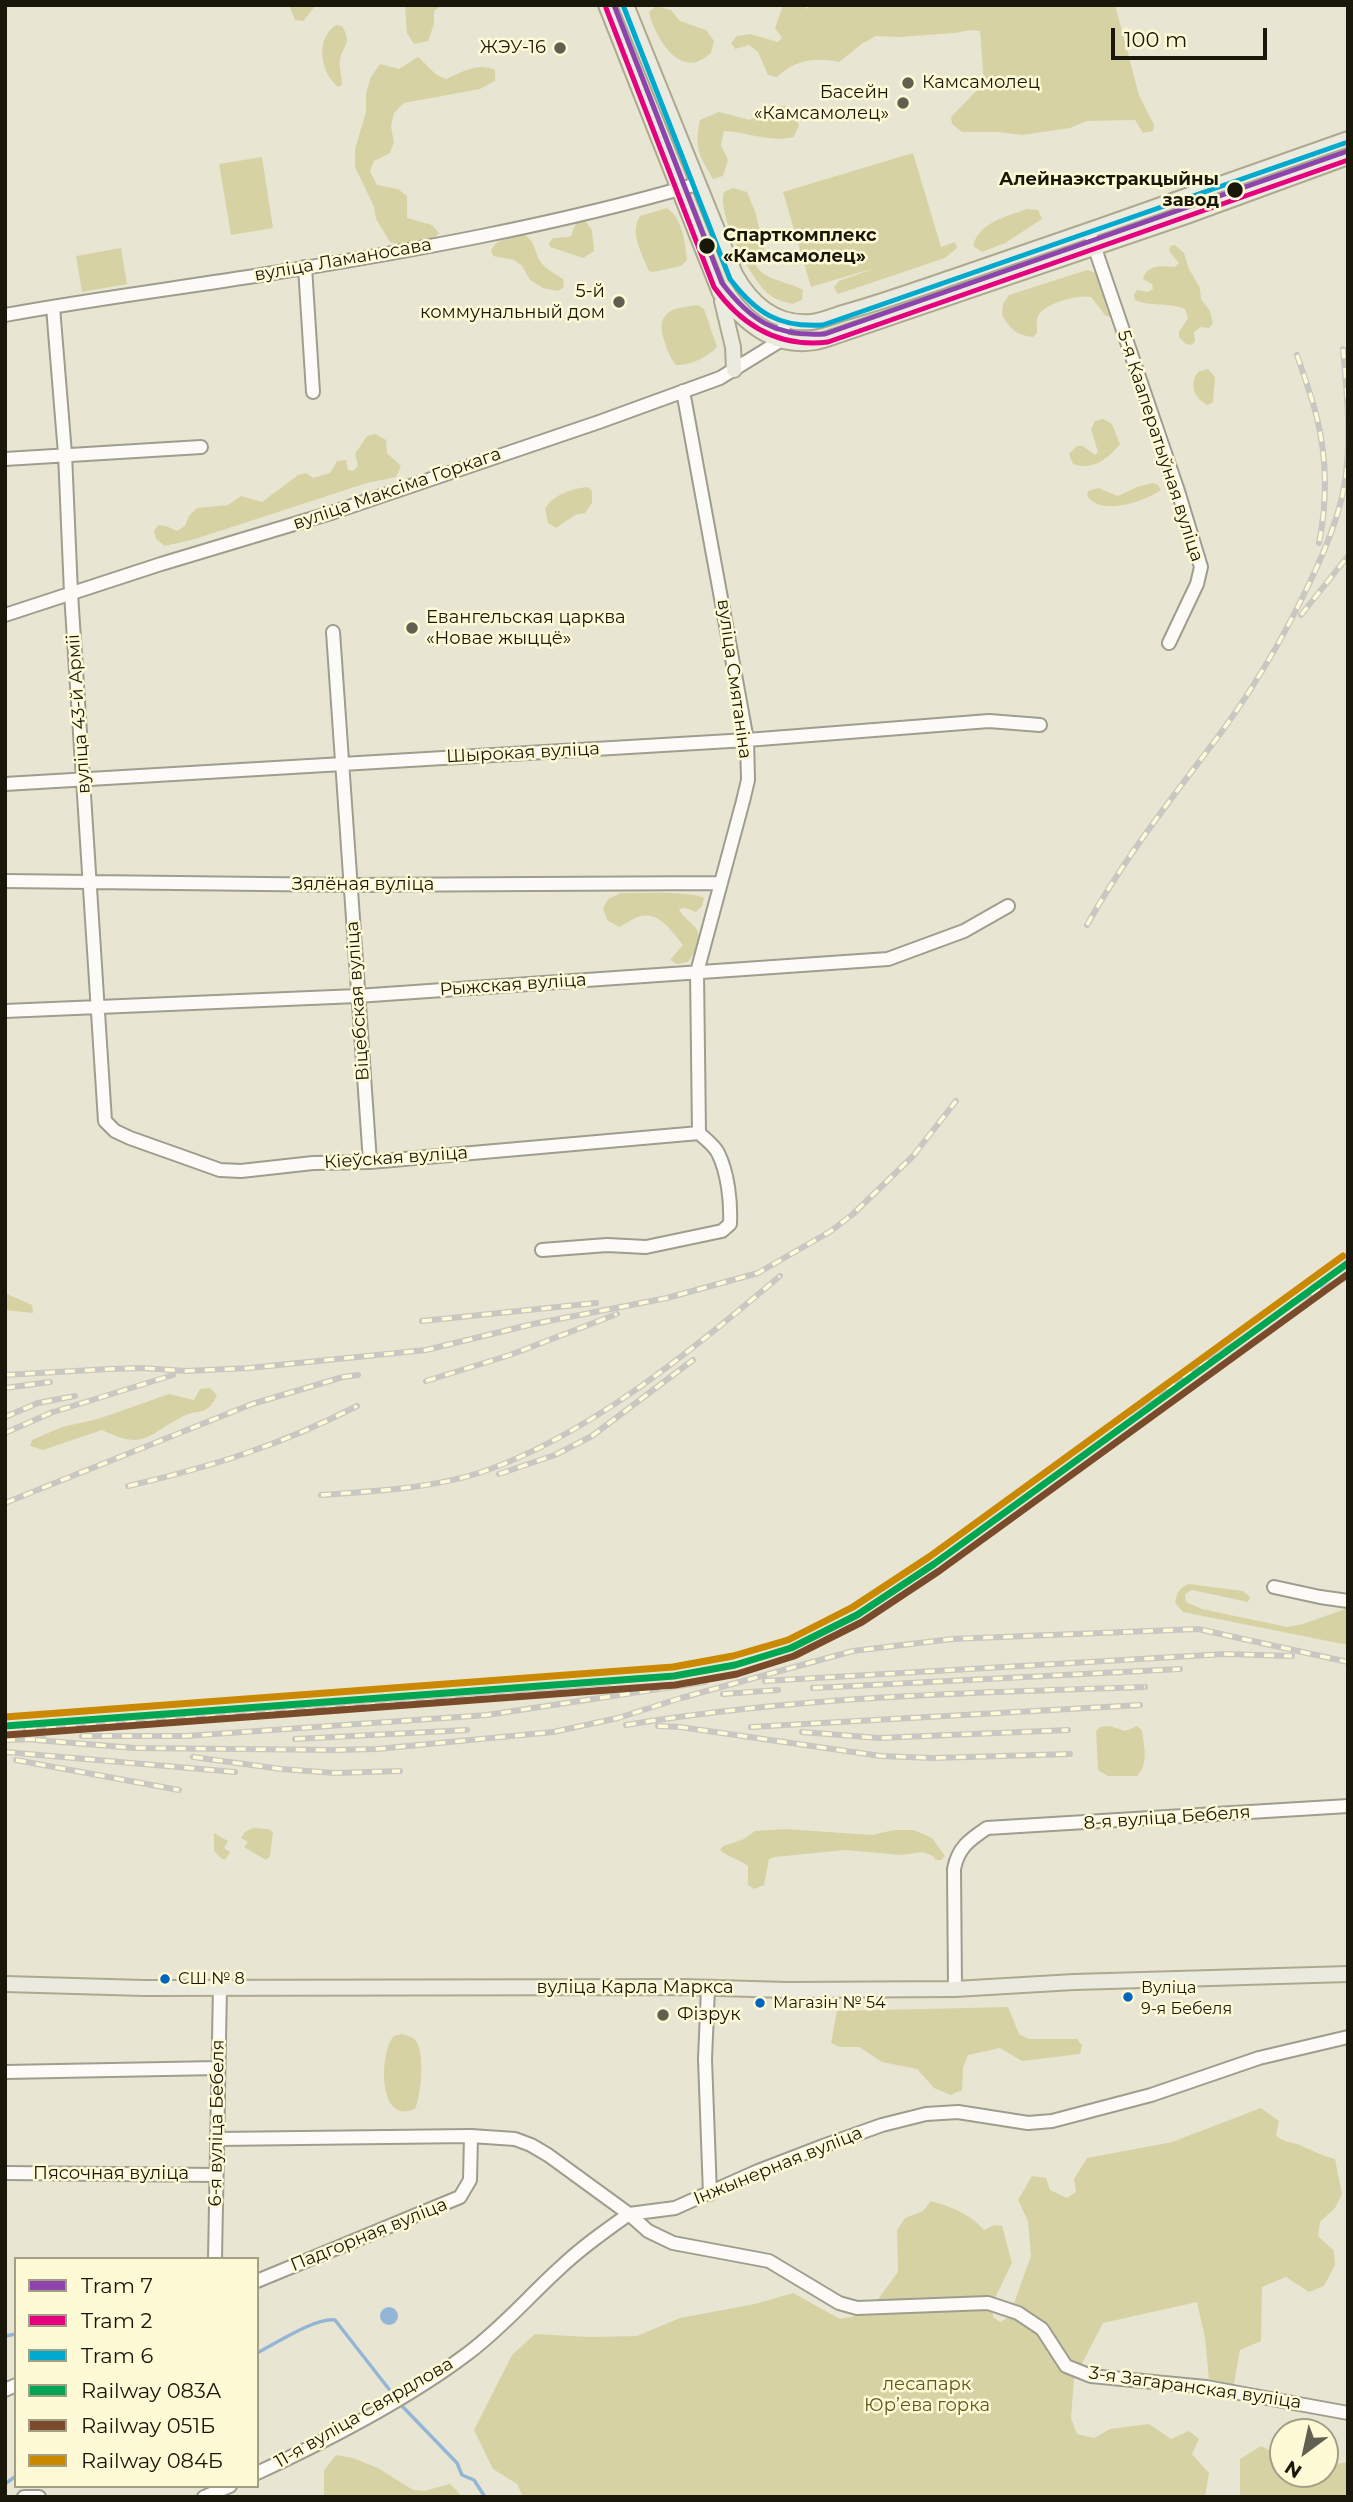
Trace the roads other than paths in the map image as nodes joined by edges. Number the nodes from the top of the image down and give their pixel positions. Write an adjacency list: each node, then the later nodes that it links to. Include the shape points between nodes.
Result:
1 (606, 5): 6 (main road)
2 (626, 5): 5 (main road)
3 (1348, 139): 7 (main road, вуліца Максіма Горкага)
4 (1348, 157): 8 (main road)
5 (697, 184): 6 (street, вуліца Ламаносава); 13 (main road, via 745,292 771,314)
6 (678, 190): 9 (street, вуліца Ламаносава, via 467,239); 10 (main road)
7 (1089, 231): 8 (street, 5-я Кааператыўная вуліца); 14 (main road, вуліца Максіма Горкага)
8 (1095, 247): 15 (main road, via 812,344); 25 (street, 5-я Кааператыўная вуліца, via 1200,567 1197,584)
9 (305, 267): 11 (street, вуліца Ламаносава); 18 (street)
10 (720, 293): 15 (main road, via 736,312); 16 (main road)
11 (53, 307): 12 (street, вуліца Ламаносава); 20 (street, вуліца 43-й Арміі)
12 (5, 316)
13 (786, 319): 14 (main road, вуліца Максіма Горкага); 15 (street)
14 (812, 322): 15 (main road, вуліца Максіма Горкага)
15 (780, 341): 16 (street, вуліца Максіма Горкага)
16 (734, 370): 17 (street, вуліца Максіма Горкага)
17 (683, 391): 22 (street, вуліца Максіма Горкага, via 400,491); 27 (street, вуліца Смятаніна)
18 (313, 392)
19 (201, 447): 20 (street)
20 (65, 454): 21 (street); 22 (street, вуліца 43-й Арміі)
21 (5, 458)
22 (71, 593): 23 (street, вуліца Максіма Горкага); 29 (street, вуліца 43-й Арміі)
23 (5, 615)
24 (333, 632): 28 (street, Віцебская вуліца)
25 (1168, 642)
26 (1040, 724): 27 (street, Шырокая вуліца, via 989,721)
27 (747, 740): 28 (street, Шырокая вуліца); 33 (street, вуліца Смятаніна, via 748,780)
28 (341, 762): 29 (street, Шырокая вуліца); 34 (street, Віцебская вуліца)
29 (84, 778): 30 (street, Шырокая вуліца); 32 (street, вуліца 43-й Арміі)
30 (5, 784)
31 (5, 881): 32 (street, Зялёная вуліца)
32 (90, 882): 34 (street, Зялёная вуліца); 38 (street, вуліца 43-й Арміі)
33 (721, 883): 34 (street, Зялёная вуліца); 36 (street, вуліца Смятаніна)
34 (349, 885): 37 (street, Віцебская вуліца)
35 (1008, 906): 36 (street, Рыжская вуліца, via 964,931 888,959)
36 (697, 972): 37 (street, Рыжская вуліца); 41 (street, вуліца Смятаніна)
37 (357, 996): 38 (street, Рыжская вуліца); 42 (street, Віцебская вуліца)
38 (99, 1007): 39 (street, Рыжская вуліца); 40 (street, вуліца 43-й Арміі)
39 (5, 1011)
40 (105, 1121): 42 (street, Кіеўская вуліца, via 130,1138 220,1170)
41 (699, 1133): 42 (street, Кіеўская вуліца); 43 (street, via 717,1150 724,1169 730,1224 722,1231 646,1247)
42 (370, 1161)
43 (542, 1250)
44 (1274, 1587): 45 (street)
45 (1348, 1601)
46 (1348, 1806): 51 (street, 8-я вуліца Бебеля, via 987,1828 966,1842 956,1856)
47 (1348, 1974): 51 (main road, вуліца Карла Маркса)
48 (5, 1984): 49 (main road, вуліца Карла Маркса)
49 (219, 1986): 50 (main road, вуліца Карла Маркса); 53 (street, 6-я вуліца Бебеля)
50 (708, 1987): 51 (main road, вуліца Карла Маркса); 59 (street, via 705,2059)
51 (955, 1989)
52 (1348, 2037): 59 (street, Інжынерная вуліца, via 1052,2121 1028,2123 958,2112 926,2114 835,2142)
53 (218, 2068): 54 (street); 56 (street, 6-я вуліца Бебеля)
54 (5, 2072)
55 (471, 2136): 56 (street); 60 (street, via 515,2139 531,2145); 62 (street, Падгорная вуліца, via 470,2180 460,2197)
56 (217, 2139): 58 (street, 6-я вуліца Бебеля)
57 (5, 2173): 58 (street, Пясочная вуліца)
58 (216, 2175): 61 (street, 6-я вуліца Бебеля)
59 (710, 2194): 60 (street, Інжынерная вуліца, via 676,2208)
60 (629, 2214): 63 (street, 3-я Загаранская вуліца, via 648,2231 673,2242 769,2261 839,2303 857,2308 988,2303 1018,2313 1042,2329 1066,2366 1091,2376 1206,2386); 64 (street, 11-я вуліца Свярдлова, via 560,2267 503,2326 466,2356 310,2448)
61 (215, 2257)
62 (259, 2280)
63 (1348, 2413)
64 (259, 2472)
65 (225, 2488): 68 (street)
66 (24, 2497): 67 (street)
67 (39, 2497)
68 (204, 2497)

